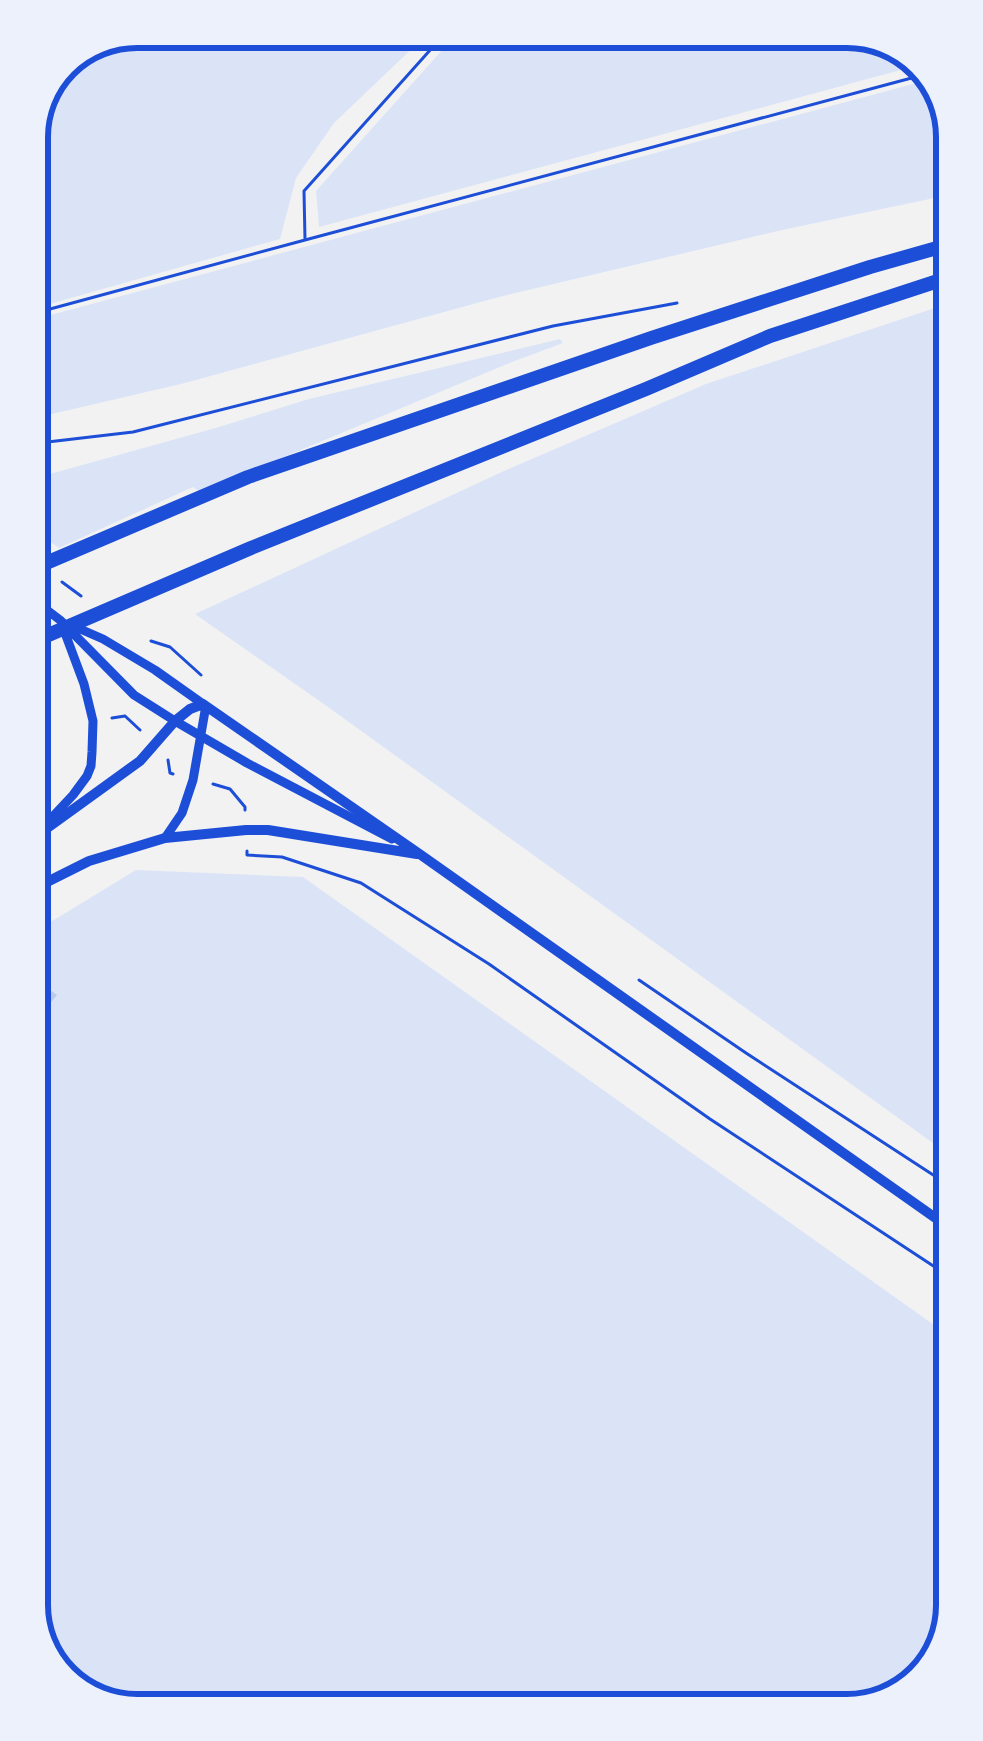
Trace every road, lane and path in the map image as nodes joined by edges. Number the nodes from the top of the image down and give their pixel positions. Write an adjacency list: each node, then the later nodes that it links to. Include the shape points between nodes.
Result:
1 (432, 48): 3 (path, via 304,191)
2 (913, 78): 3 (path)
3 (305, 240): 6 (path)
4 (936, 248): 9 (highway, via 652,338 248,477)
5 (936, 283): 12 (highway, via 770,336 646,390 251,548)
6 (48, 310)
7 (553, 326): 8 (path, via 132,432)
8 (48, 442)
9 (48, 562)
10 (48, 611): 11 (street)
11 (60, 620): 13 (street, via 103,638); 14 (street, via 134,695); 16 (street, via 89,702 93,721 92,752 87,776)
12 (48, 635)
13 (203, 704): 14 (main road, via 190,708); 15 (street); 19 (main road)
14 (175, 721): 15 (street); 17 (main road, via 140,761)
15 (201, 736): 18 (street, via 193,780 182,813); 19 (street)
16 (48, 823)
17 (48, 827)
18 (165, 838): 19 (main road, via 268,830); 21 (main road, via 89,860)
19 (421, 854): 22 (main road)
20 (247, 855): 23 (path, via 282,857 361,883 490,964 710,1119)
21 (48, 881)
22 (936, 1218)
23 (936, 1268)

